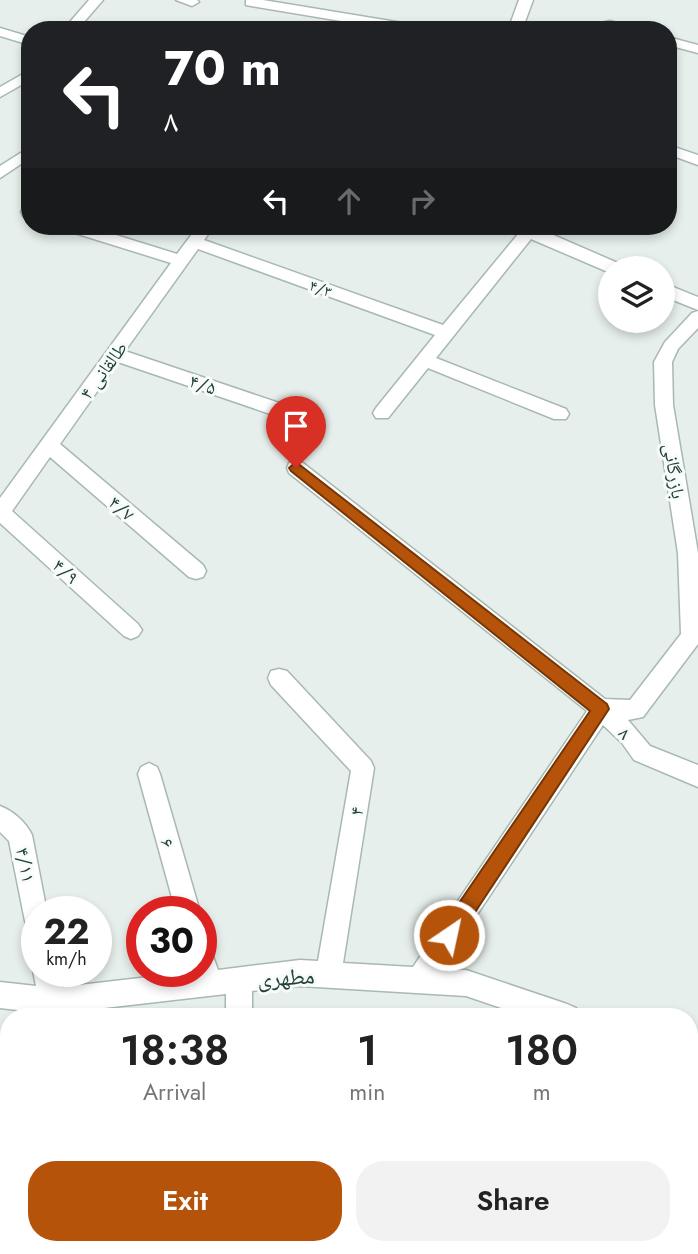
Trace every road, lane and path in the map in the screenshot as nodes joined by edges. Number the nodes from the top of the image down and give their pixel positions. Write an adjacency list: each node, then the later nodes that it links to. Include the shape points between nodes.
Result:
1 (96, 0): 6 (street)
2 (346, 0): 5 (street)
3 (526, 0): 9 (street)
4 (251, 2): 5 (street)
5 (337, 16): 7 (street); 8 (street)
6 (77, 21)
7 (334, 21)
8 (367, 21)
9 (518, 21)
10 (0, 32): 11 (street)
11 (21, 38)
12 (677, 43): 13 (street)
13 (698, 49)
14 (21, 81): 15 (street)
15 (0, 93)
16 (677, 152): 18 (street)
17 (21, 157): 19 (street)
18 (698, 160)
19 (0, 173)
20 (99, 235): 25 (street)
21 (200, 235): 24 (street, طالقانی ۴)
22 (518, 235): 30 (street)
23 (536, 235): 26 (street)
24 (195, 242): 25 (street, طالقانی ۴); 30 (street, ۴/۳)
25 (181, 261): 31 (street, طالقانی ۴)
26 (598, 261)
27 (675, 294): 28 (street)
28 (698, 304)
29 (698, 317): 42 (street, بازرگانی, via 671,346 663,362 664,405 688,553 692,636 635,710)
30 (447, 333): 32 (street)
31 (114, 354): 34 (street, ۴/۵); 36 (street, طالقانی ۴)
32 (425, 360): 33 (street); 35 (street)
33 (382, 413)
34 (291, 414)
35 (560, 414)
36 (49, 445): 38 (street, طالقانی ۴); 39 (street, ۴/۷)
37 (296, 468): 42 (street, ۸)
38 (0, 513): 40 (street, ۴/۹)
39 (196, 571)
40 (131, 630)
41 (279, 678): 48 (street, ۴, via 363,768)
42 (601, 709): 44 (street, ۸, via 642,753); 50 (street)
43 (149, 774): 47 (street, ۶)
44 (698, 776)
45 (0, 817): 46 (street, ۴/۱۱, via 20,835)
46 (32, 896)
47 (183, 896)
48 (328, 975): 49 (street, مطهری, via 300,973); 50 (street, مطهری)
49 (239, 980): 51 (street, مطهری); 56 (street)
50 (419, 980): 57 (street, مطهری, via 466,983)
51 (217, 982)
52 (49, 987): 55 (street)
53 (174, 987): 55 (street, مطهری)
54 (0, 995): 55 (street, مطهری)
55 (52, 1001)
56 (239, 1008)
57 (541, 1008)

